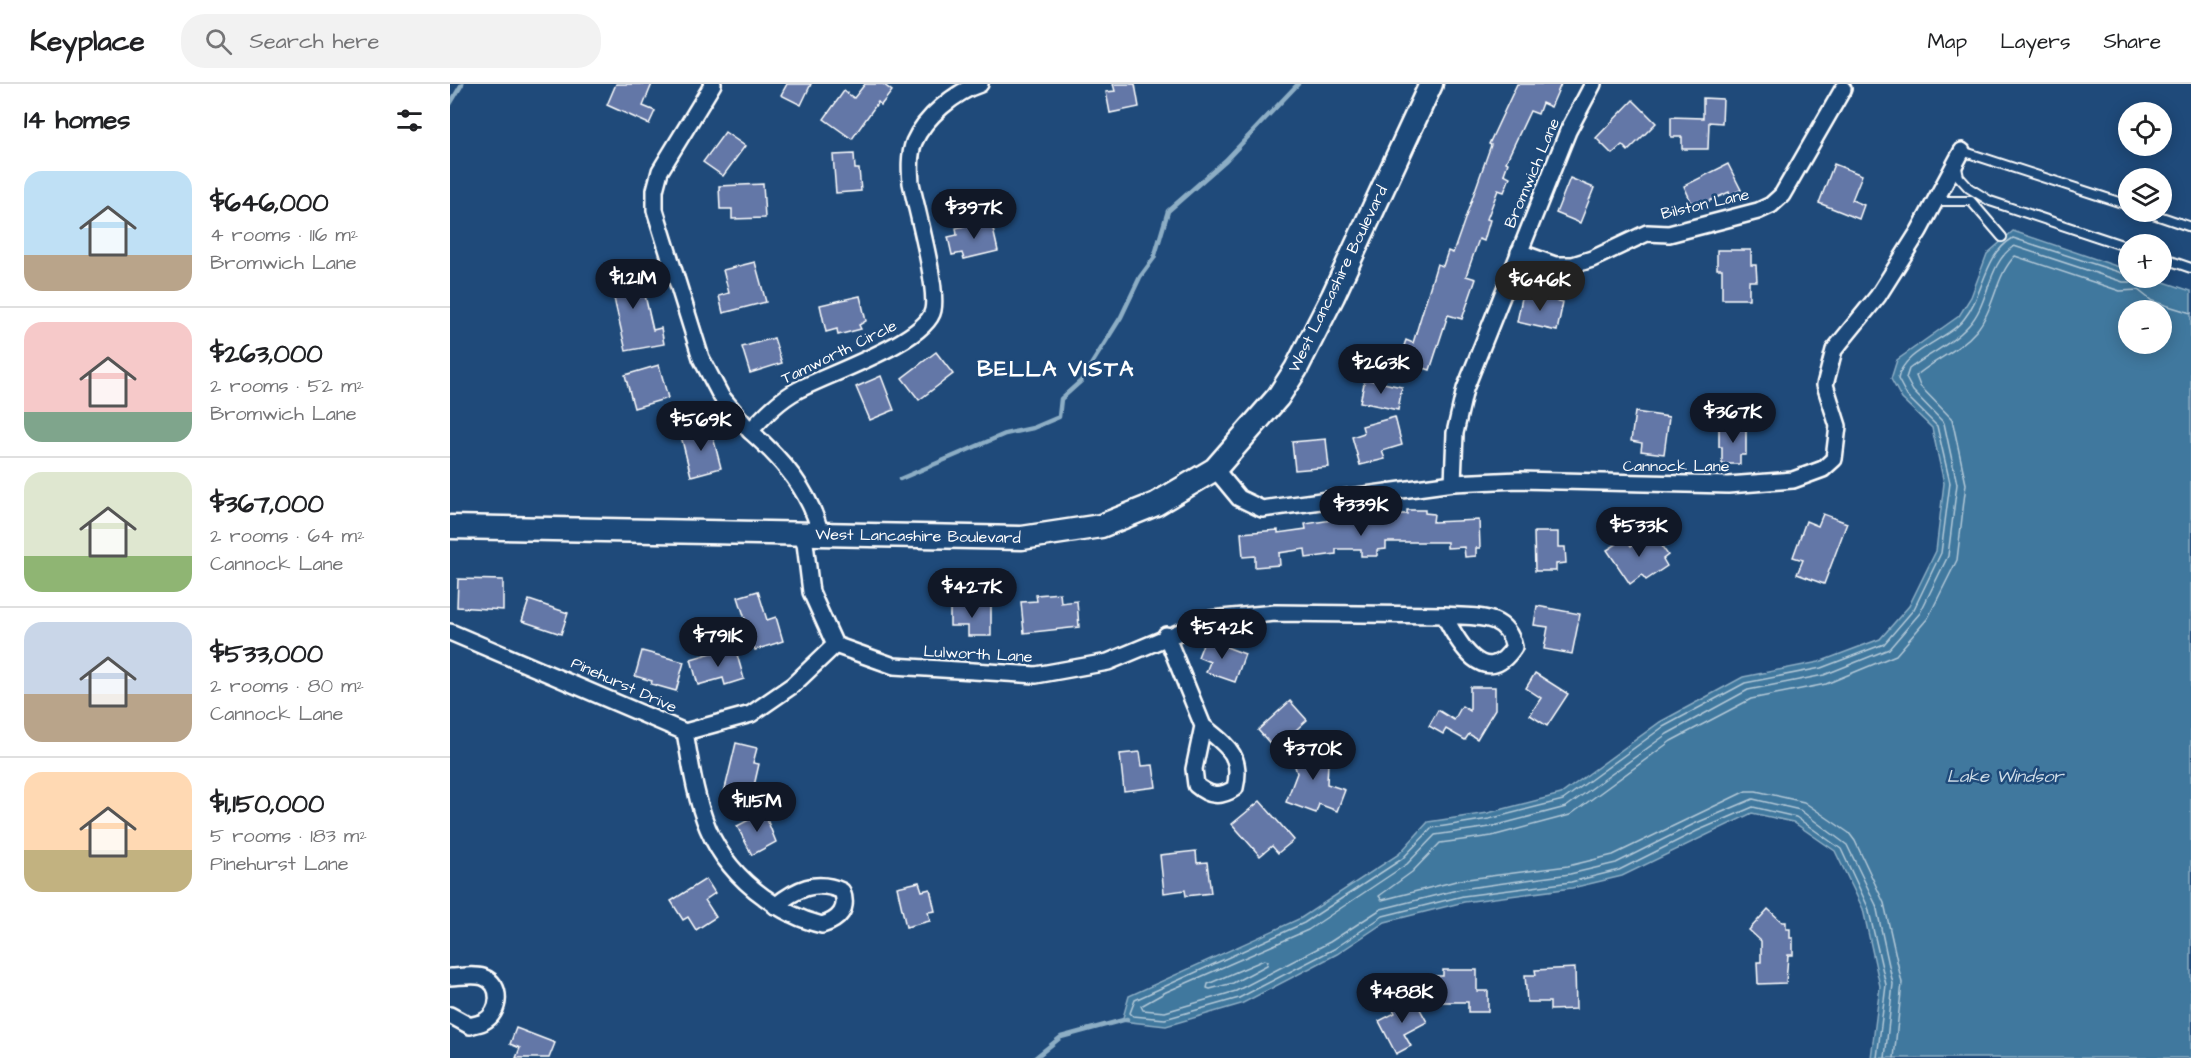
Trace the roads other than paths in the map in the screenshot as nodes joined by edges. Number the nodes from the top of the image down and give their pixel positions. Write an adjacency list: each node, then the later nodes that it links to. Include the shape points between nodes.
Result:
1 (713, 84): 16 (street, via 660,171 655,210 701,358 721,396)
2 (980, 84): 16 (street, Tamworth Circle, via 948,102 914,142 911,183 934,297 930,320 911,337 797,390 776,403)
3 (1431, 84): 17 (main road, West Lancashire Boulevard, via 1296,369 1278,397)
4 (1593, 84): 13 (street, Bromwich Lane, via 1568,131)
5 (1843, 89): 13 (street, Bilston Lane, via 1782,195 1771,205 1669,234 1647,233 1573,265 1554,265)
6 (1959, 156): 7 (street, Cannock Lane); 8 (lane); 12 (lane, via 1959,177 1990,201)
7 (1935, 201): 11 (lane, via 1971,201); 18 (street, Cannock Lane, via 1878,296 1834,350 1825,385 1838,426 1834,459 1823,469 1793,480 1728,485 1519,480)
8 (2118, 202)
9 (2172, 221): 10 (lane)
10 (2191, 227)
11 (2002, 237)
12 (2118, 244)
13 (1519, 252): 18 (street, Bromwich Lane, via 1465,389 1455,433)
14 (2172, 261): 15 (lane)
15 (2191, 268)
16 (750, 431): 20 (street, via 790,470 818,522)
17 (1215, 469): 18 (street, Cannock Lane, via 1239,498 1262,509); 20 (main road, West Lancashire Boulevard, via 1156,504 1101,526 1022,538)
18 (1453, 483)
19 (450, 527): 20 (main road, West Lancashire Boulevard)
20 (812, 535): 24 (street, via 811,592)
21 (1444, 615): 21 (street, Lulworth Lane, via 1478,663 1496,665 1514,647 1511,634 1502,623); 23 (street, Lulworth Lane, via 1275,613 1211,619)
22 (450, 632): 26 (street, Pinehurst Drive)
23 (1166, 635): 24 (street, Lulworth Lane, via 1108,662 1036,675 894,666); 25 (street)
24 (835, 645): 26 (street, Pinehurst Drive, via 793,685 751,714)
25 (1203, 726)
26 (686, 732): 27 (street, via 695,794 715,846 739,879)
27 (775, 906)
28 (450, 977): 29 (street, via 483,977 495,985 498,995 494,1010 484,1022 470,1026)
29 (450, 1016)

